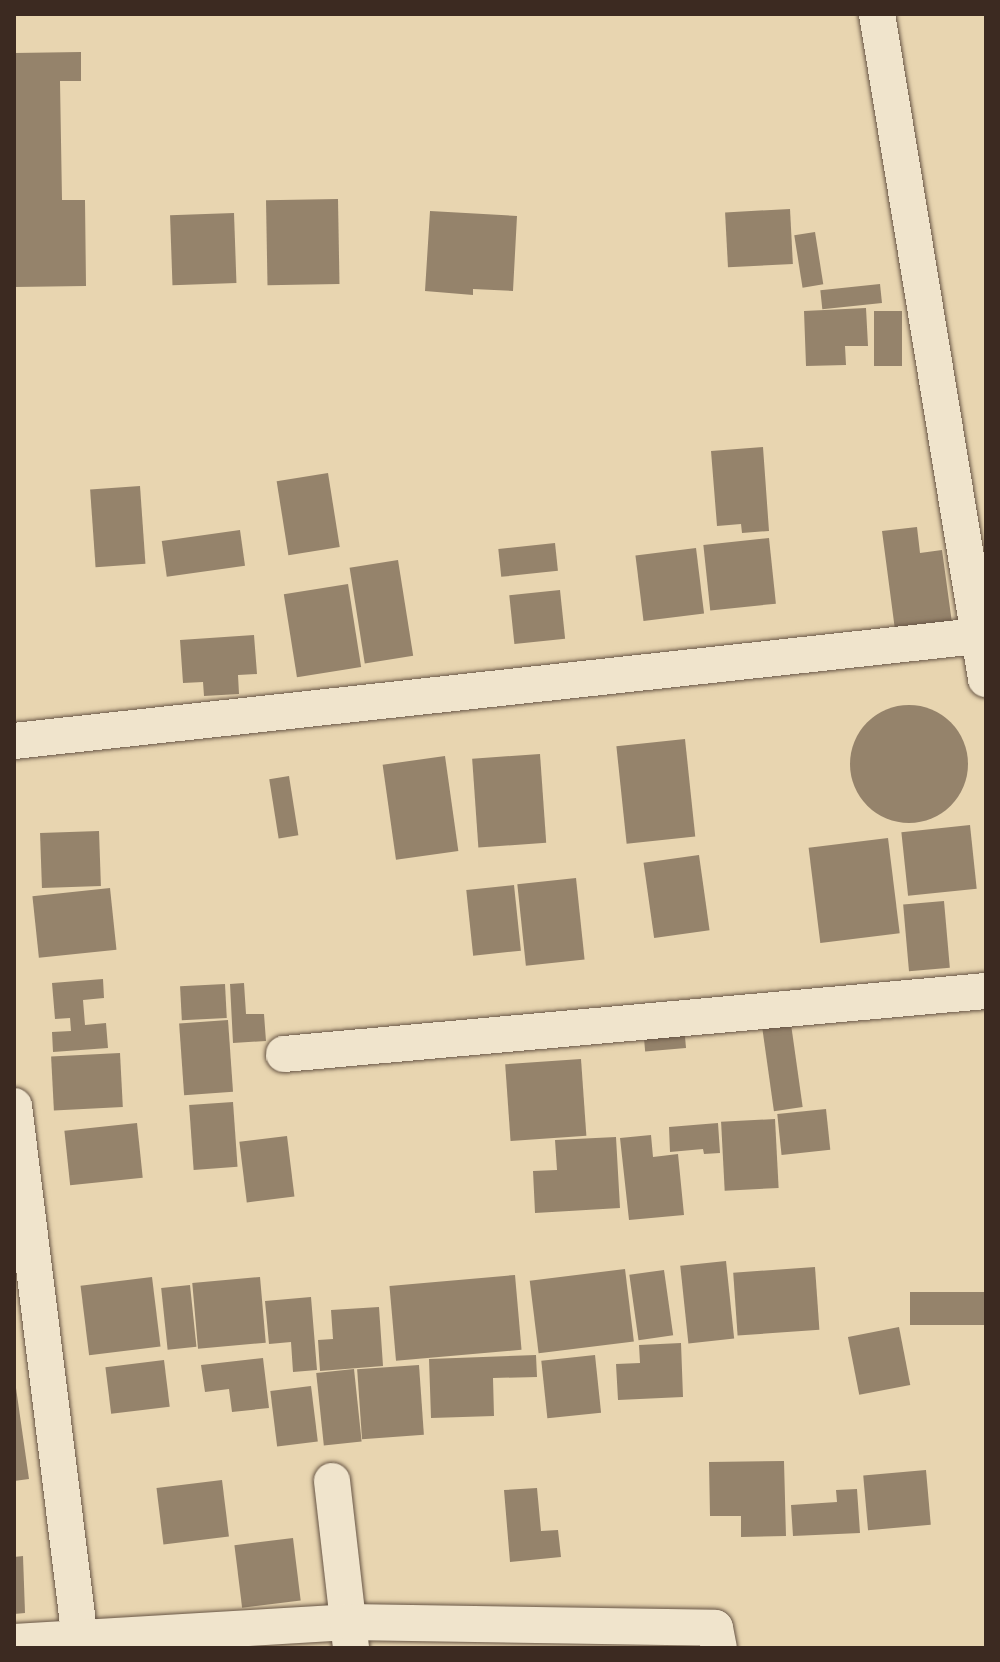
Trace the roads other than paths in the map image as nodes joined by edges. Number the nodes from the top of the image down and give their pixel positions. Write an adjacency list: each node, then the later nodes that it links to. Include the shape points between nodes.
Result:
1 (877, 14): 2 (street)
2 (982, 635): 3 (street); 4 (street)
3 (986, 679)
4 (14, 741)
5 (986, 991): 6 (street)
6 (284, 1054)
7 (14, 1106): 8 (street)
8 (24, 1278): 12 (street)
9 (332, 1481): 10 (street)
10 (350, 1635): 12 (street); 13 (street, via 715,1628)
11 (14, 1642): 12 (street)
12 (81, 1642)
13 (719, 1648)

